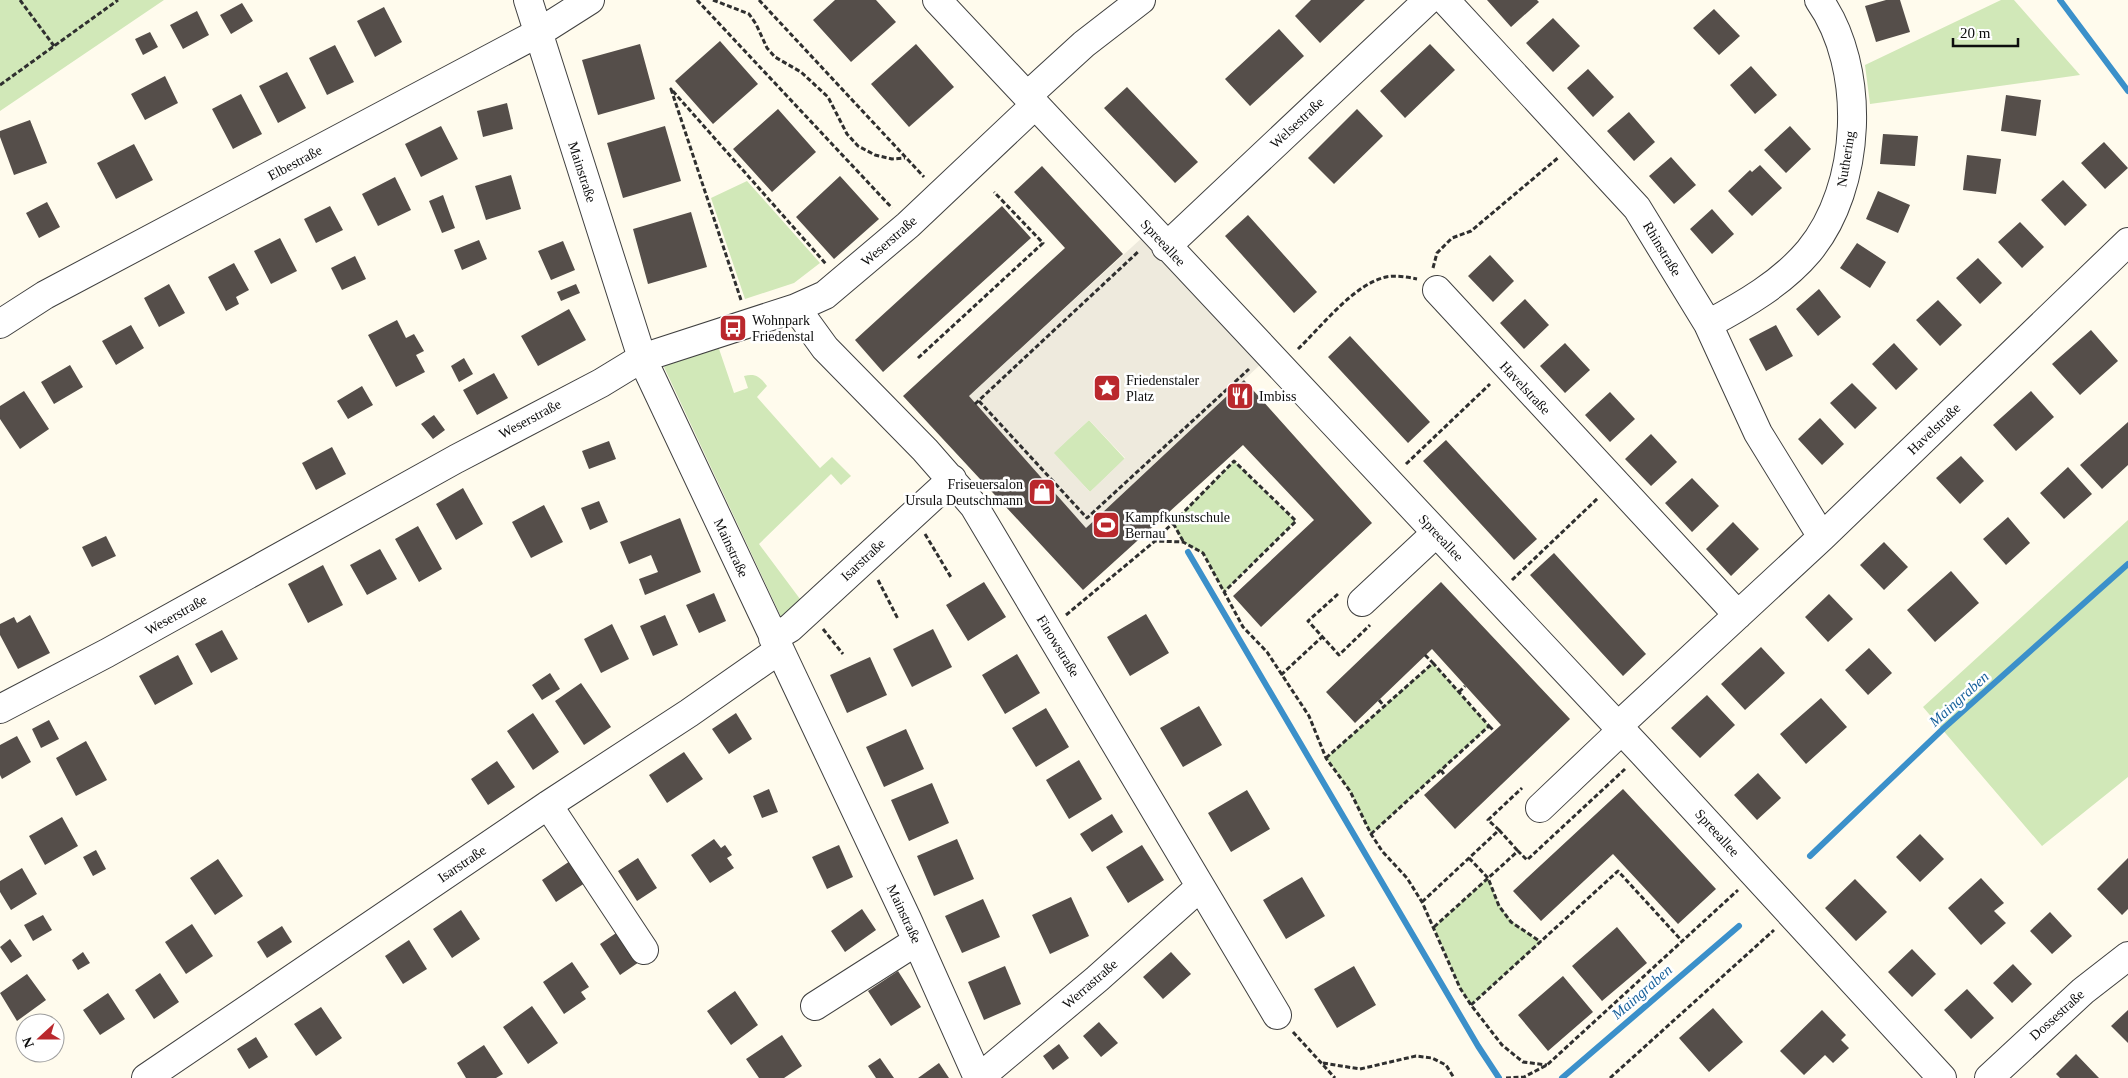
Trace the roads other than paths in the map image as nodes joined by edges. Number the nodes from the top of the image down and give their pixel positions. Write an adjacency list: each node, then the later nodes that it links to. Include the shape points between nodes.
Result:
1 (528, 0): 8 (street, Mainstraße)
2 (590, 0): 8 (street, Elbestraße)
3 (937, 0): 9 (street, Spreeallee)
4 (1142, 0): 9 (street, Weserstraße, via 1084,44)
5 (1428, 0): 10 (street, Welsestraße)
6 (1445, 0): 15 (street, Rhinstraße, via 1637,208)
7 (1819, 0): 15 (street, Nuthering, via 1841,43 1851,88 1853,116 1842,191 1809,251 1765,290)
8 (538, 33): 14 (street, Elbestraße, via 45,295); 16 (street, Mainstraße)
9 (1031, 101): 10 (street, Spreeallee); 13 (street, Weserstraße, via 908,225 825,295)
10 (1161, 241): 18 (street, Spreeallee)
11 (2128, 242): 19 (street, Havelstraße)
12 (1437, 290): 21 (street, Havelstraße)
13 (796, 308): 16 (street, Weserstraße); 17 (street, Finowstraße, via 825,348)
14 (0, 324)
15 (1708, 324): 19 (street, Rhinstraße, via 1758,433)
16 (642, 358): 22 (street, Mainstraße); 23 (street, Weserstraße)
17 (952, 479): 22 (street, Isarstraße); 27 (street, Finowstraße, via 974,506)
18 (1436, 533): 20 (street); 24 (street, Spreeallee)
19 (1822, 537): 21 (street, Havelstraße)
20 (1362, 602)
21 (1738, 615): 24 (street, Havelstraße)
22 (776, 644): 25 (street, Isarstraße, via 689,713); 28 (street, Mainstraße)
23 (0, 709)
24 (1620, 728): 26 (street, Havelstraße); 35 (street, Spreeallee)
25 (548, 806): 29 (street); 33 (street, Isarstraße)
26 (1540, 808)
27 (1200, 886): 32 (street, Finowstraße); 34 (street, Werrastraße, via 1097,979)
28 (917, 941): 31 (street); 34 (street, Mainstraße)
29 (644, 950)
30 (2128, 956): 36 (street, Dossestraße, via 2083,991)
31 (815, 1006)
32 (1277, 1016)
33 (146, 1078)
34 (978, 1078)
35 (1942, 1078)
36 (1989, 1078)

